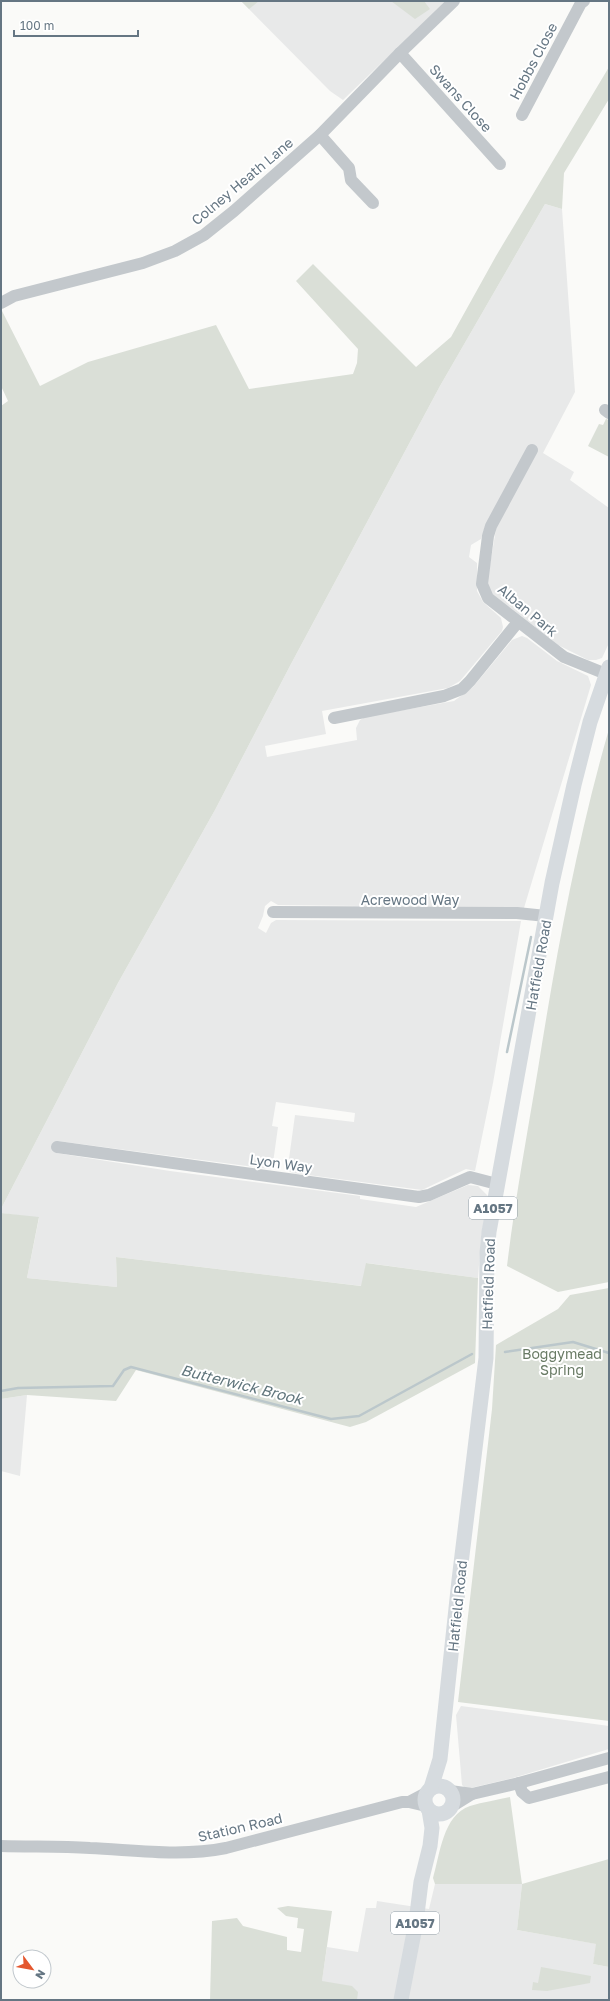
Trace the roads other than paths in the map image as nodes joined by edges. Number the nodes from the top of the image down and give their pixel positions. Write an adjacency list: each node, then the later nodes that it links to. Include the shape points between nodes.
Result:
1 (454, 1): 3 (street, Colney Heath Lane)
2 (584, 1): 4 (street, Hobbs Close)
3 (400, 53): 5 (street, Colney Heath Lane); 6 (street, Swans Close)
4 (522, 115)
5 (320, 134): 7 (street, via 349,168 352,180); 8 (street, Colney Heath Lane, via 224,220 188,244 143,262 25,293)
6 (500, 164)
7 (373, 203)
8 (1, 303)
9 (532, 450): 10 (street, Alban Park, via 491,526 482,584 488,598)
10 (518, 622): 11 (street, Alban Park, via 564,657); 12 (street, via 470,682 458,691)
11 (608, 670): 14 (main road, Hatfield Road / A1057, via 590,722 574,785)
12 (334, 718)
13 (273, 912): 14 (street, Acrewood Way, via 517,913)
14 (546, 916): 16 (main road, Hatfield Road / A1057)
15 (57, 1147): 16 (street, Lyon Way, via 419,1197 470,1178)
16 (497, 1184): 18 (main road, Hatfield Road / A1057, via 487,1253 486,1358)
17 (609, 1758): 20 (street)
18 (439, 1768): 21 (main road, Hatfield Road / A1057); 23 (main road, Hatfield Road / A1057)
19 (609, 1777): 20 (street, via 529,1798 522,1792)
20 (519, 1783): 22 (street)
21 (449, 1790): 22 (street); 23 (main road, via 440,1786); 24 (main road, via 453,1799)
22 (472, 1794): 24 (street)
23 (428, 1800): 24 (main road, via 438,1814); 25 (street, Station Road, via 402,1802 200,1853); 26 (main road, Hatfield Road / A1057, via 432,1828)
24 (449, 1809): 26 (main road, Hatfield Road / A1057)
25 (1, 1846)
26 (430, 1846): 27 (main road, Hatfield Road / A1057, via 420,1882 416,1922)
27 (401, 2000)

